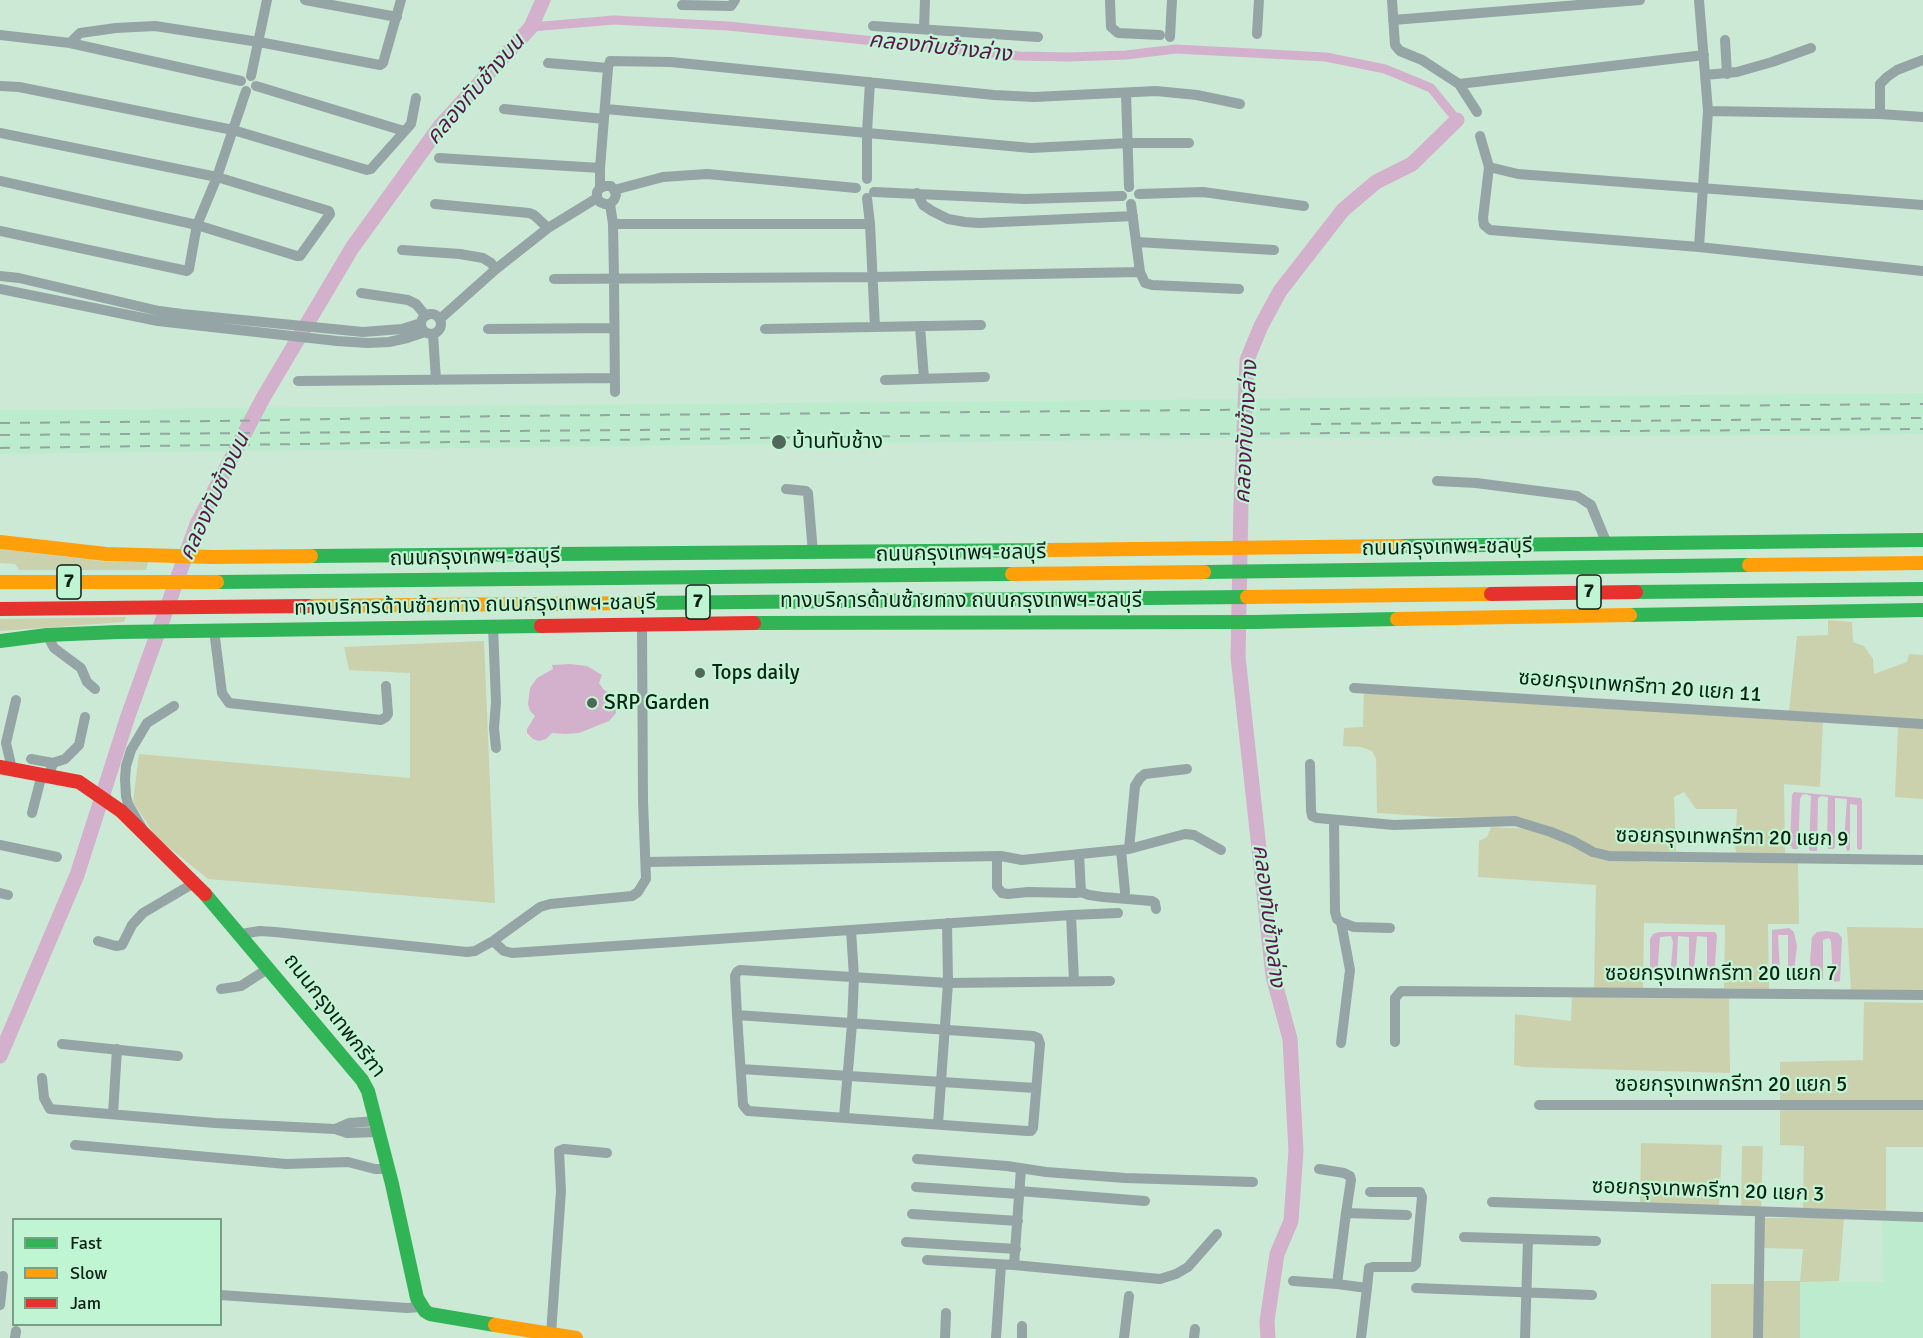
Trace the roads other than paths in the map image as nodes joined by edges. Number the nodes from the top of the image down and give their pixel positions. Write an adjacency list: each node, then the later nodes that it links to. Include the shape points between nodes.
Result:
1 (267, 0): 21 (street)
2 (305, 0): 13 (street)
3 (402, 0): 13 (street)
4 (735, 0): 12 (street, via 731,6)
5 (925, 0): 16 (street)
6 (1110, 0): 7 (street, via 1111,27 1118,33 1165,36)
7 (1172, 0)
8 (1259, 0): 17 (street)
9 (1392, 0): 14 (street)
10 (1640, 0): 14 (street)
11 (1700, 0): 24 (street)
12 (682, 5)
13 (397, 17): 21 (street, via 380,65)
14 (1393, 20): 32 (street, via 1393,39 1400,51)
15 (873, 26): 16 (street)
16 (924, 29): 19 (street)
17 (1257, 34)
18 (0, 36): 22 (street)
19 (1038, 37)
20 (1725, 40): 28 (street)
21 (259, 42): 22 (street, via 155,26 80,33); 31 (street)
22 (70, 43): 31 (street)
23 (1810, 48): 28 (street)
24 (1704, 55): 29 (street); 32 (street)
25 (1923, 60): 41 (street, via 1897,70 1880,84)
26 (548, 63): 27 (street)
27 (609, 68): 30 (street, via 610,62 672,62); 40 (street)
28 (1727, 74): 29 (street)
29 (1705, 75): 38 (street)
30 (870, 82): 34 (street, via 1034,97); 45 (street)
31 (248, 83): 43 (street); 44 (street)
32 (1459, 84): 39 (street)
33 (0, 86): 43 (street)
34 (1126, 93): 36 (street, via 1177,92); 48 (street)
35 (416, 98): 44 (street, via 411,124)
36 (1240, 104)
37 (504, 109): 40 (street)
38 (1708, 111): 41 (street); 58 (street)
39 (1477, 112)
40 (605, 114): 45 (street); 52 (street)
41 (1880, 114): 42 (street)
42 (1923, 117)
43 (233, 130): 44 (street, via 367,170); 53 (street)
44 (404, 131)
45 (867, 132): 48 (street, via 1031,148); 54 (street)
46 (0, 134): 53 (street)
47 (1480, 136): 51 (street)
48 (1129, 143): 49 (street); 56 (street)
49 (1189, 143)
50 (439, 158): 52 (street)
51 (1489, 167): 58 (street, via 1518,174); 77 (street, via 1483,218 1490,230)
52 (600, 168): 60 (street)
53 (217, 177): 73 (street); 73 (street, via 329,211 330,217 300,256)
54 (867, 179): 57 (street, via 858,182); 63 (street, via 873,183)
55 (0, 181): 73 (street)
56 (1129, 187): 62 (street); 64 (street)
57 (856, 188): 59 (street, via 707,174 663,177); 63 (street, via 860,196)
58 (1703, 188): 68 (street); 77 (street)
59 (614, 190): 60 (street, via 605,186); 66 (street, via 616,195)
60 (599, 193): 66 (street, via 600,202); 74 (street)
61 (917, 193): 63 (street); 64 (street, via 1025,200); 70 (street, via 932,211 964,222)
62 (1139, 194): 67 (street); 69 (street, via 1203,192)
63 (871, 195): 72 (street)
64 (1122, 196): 67 (street)
65 (435, 204): 74 (street, via 529,213)
66 (610, 204): 71 (street)
67 (1131, 204): 70 (street)
68 (1923, 205)
69 (1304, 206)
70 (1133, 216): 76 (street)
71 (613, 224): 72 (street); 86 (street)
72 (870, 224): 84 (street)
73 (197, 225): 75 (street, via 187,271)
74 (548, 228): 80 (street)
75 (0, 231)
76 (1137, 242): 79 (street); 82 (street)
77 (1699, 247): 81 (street)
78 (402, 250): 80 (street, via 483,258)
79 (1274, 250)
80 (496, 269): 93 (street)
81 (1923, 271)
82 (1140, 272): 84 (street); 89 (street, via 1145,283 1152,285)
83 (0, 276): 87 (street)
84 (873, 277): 86 (street); 97 (street)
85 (554, 279): 86 (street)
86 (614, 279): 98 (street)
87 (27, 280): 90 (street); 92 (street)
88 (0, 289): 90 (street)
89 (1239, 289)
90 (25, 293): 92 (street, via 159,321)
91 (362, 293): 95 (street, via 416,304)
92 (180, 318): 101 (street, via 250,331); 101 (street, via 256,320)
93 (440, 319): 95 (street, via 431,314); 95 (street, via 439,331)
94 (981, 325): 96 (street)
95 (426, 326): 101 (street, via 407,338 389,342 368,343); 105 (street)
96 (920, 326): 97 (street); 104 (street)
97 (875, 327): 99 (street)
98 (614, 328): 100 (street); 103 (street)
99 (765, 329)
100 (488, 330)
101 (322, 334)
102 (985, 377): 104 (street)
103 (615, 378): 105 (street); 108 (street)
104 (924, 379): 106 (street)
105 (436, 380): 107 (street)
106 (885, 380)
107 (298, 381)
108 (615, 392)
109 (1437, 481): 113 (street, via 1577,496 1591,505)
110 (786, 489): 114 (street, via 808,493)
111 (1923, 540): 113 (main road)
112 (0, 542): 114 (main road, via 79,552 213,557)
113 (1607, 543): 114 (main road)
114 (813, 553)
115 (1923, 563): 116 (main road, ถนนกรุงเทพฯ-ชลบุรี / 7)
116 (0, 582)
117 (1923, 589): 118 (main road, 7)
118 (0, 609)
119 (1923, 610): 120 (main road, ทางบริการด้านซ้ายทาง ถนนกรุงเทพฯ-ชลบุรี, via 1254,622)
120 (642, 625): 121 (main road, ทางบริการด้านซ้ายทาง ถนนกรุงเทพฯ-ชลบุรี); 148 (street)
121 (493, 626): 122 (main road, ทางบริการด้านซ้ายทาง ถนนกรุงเทพฯ-ชลบุรี); 132 (street)
122 (214, 630): 123 (main road, ทางบริการด้านซ้ายทาง ถนนกรุงเทพฯ-ชลบุรี); 125 (street, via 222,693 229,703 384,719 388,714)
123 (47, 635): 124 (main road, ทางบริการด้านซ้ายทาง ถนนกรุงเทพฯ-ชลบุรี); 127 (street, via 54,648 81,669)
124 (0, 641)
125 (386, 686)
126 (1354, 688): 131 (street, ซอยกรุงเทพกรีฑา 20 แยก 11)
127 (95, 689)
128 (16, 700): 135 (street, via 6,743)
129 (174, 706): 140 (street, via 147,723 126,766 126,796)
130 (85, 717): 137 (street, via 78,748)
131 (1923, 724)
132 (496, 748)
133 (31, 759): 137 (street)
134 (1310, 764): 139 (street, ซอยกรุงเทพกรีฑา 20 แยก 9, via 1312,816)
135 (6, 768): 137 (main road, ถนนกรุงเทพกรีฑา)
136 (1187, 769): 142 (street, via 1140,778 1135,786)
137 (48, 771): 138 (street); 140 (main road, ถนนกรุงเทพกรีฑา, via 79,782 121,811)
138 (32, 813)
139 (1334, 820): 147 (street, ซอยกรุงเทพกรีฑา 20 แยก 9, via 1394,825 1515,821 1609,856); 155 (street, via 1335,912)
140 (144, 834): 149 (main road, ถนนกรุงเทพกรีฑา)
141 (0, 845): 146 (street)
142 (1125, 849): 143 (street, via 1185,834); 144 (street); 151 (street)
143 (1221, 850)
144 (1079, 854): 145 (street, via 1022,860); 150 (street)
145 (997, 856): 148 (street); 150 (street, via 997,888 1002,893)
146 (57, 857)
147 (1923, 860)
148 (646, 862): 161 (street, via 646,879 632,896 540,907)
149 (194, 883): 159 (main road, ถนนกรุงเทพกรีฑา); 160 (street, via 142,913 122,945)
150 (1081, 892): 152 (street, via 1152,901)
151 (1125, 892)
152 (1156, 909)
153 (1118, 913): 154 (street)
154 (1071, 915): 156 (street); 164 (street)
155 (1341, 922): 157 (street, via 1354,927); 172 (street, via 1350,970)
156 (947, 923): 158 (street); 166 (street)
157 (1390, 928)
158 (851, 930): 161 (street, via 512,953); 163 (street)
159 (241, 934): 161 (street, via 274,932 468,952); 162 (main road, ถนนกรุงเทพกรีฑา)
160 (98, 940)
161 (493, 941)
162 (269, 968): 167 (street, via 242,986); 187 (main road, ถนนกรุงเทพกรีฑา, via 362,1080)
163 (854, 977): 166 (street); 169 (street, via 740,969 735,976); 170 (street)
164 (1074, 981): 165 (street); 166 (street)
165 (1110, 981)
166 (948, 983): 171 (street)
167 (221, 989)
168 (1923, 995): 173 (street, ซอยกรุงเทพกรีฑา 20 แยก 7, via 1401,991 1395,998)
169 (736, 1014): 170 (street); 177 (street)
170 (852, 1024): 171 (street); 178 (street)
171 (945, 1030): 180 (street); 181 (street, via 1038,1038)
172 (1341, 1042)
173 (1395, 1042)
174 (62, 1044): 175 (street)
175 (117, 1049): 176 (street); 184 (street)
176 (178, 1056)
177 (741, 1069): 178 (street); 185 (street, via 743,1105 748,1111)
178 (848, 1076): 180 (street); 185 (street)
179 (42, 1078): 184 (street, via 44,1098 50,1109)
180 (942, 1081): 181 (street); 186 (street)
181 (1035, 1088): 186 (street, via 1031,1131)
182 (1539, 1105): 183 (street, ซอยกรุงเทพกรีฑา 20 แยก 5)
183 (1923, 1105)
184 (113, 1114): 187 (street, via 215,1123)
185 (844, 1117): 186 (street)
186 (938, 1124)
187 (378, 1126): 191 (main road, ถนนกรุงเทพกรีฑา)
188 (75, 1145): 191 (street, via 286,1164 348,1162)
189 (607, 1153): 228 (street, via 559,1151 561,1191)
190 (917, 1159): 192 (street)
191 (388, 1169): 225 (main road, ถนนกรุงเทพกรีฑา)
192 (1021, 1169): 194 (street, via 1125,1178); 197 (street)
193 (1319, 1169): 201 (street, via 1350,1176)
194 (1253, 1182)
195 (916, 1187): 197 (street)
196 (1370, 1192): 218 (street, via 1422,1194 1416,1264 1369,1268)
197 (1019, 1193): 198 (street); 205 (street)
198 (1145, 1202)
199 (1492, 1202): 200 (street, ซอยกรุงเทพกรีฑา 20 แยก 3)
200 (1760, 1212): 204 (street, ซอยกรุงเทพกรีฑา 20 แยก 3); 236 (street)
201 (1346, 1213): 203 (street); 217 (street)
202 (912, 1214): 205 (street)
203 (1407, 1215)
204 (1923, 1217)
205 (1018, 1221): 211 (street)
206 (1217, 1234): 214 (street, via 1188,1267 1160,1279)
207 (1464, 1237): 208 (street)
208 (1528, 1239): 209 (street); 220 (street)
209 (1596, 1241)
210 (906, 1242): 211 (street)
211 (1016, 1249): 214 (street)
212 (927, 1260): 213 (street)
213 (1001, 1265): 214 (street); 231 (street)
214 (1014, 1265)
215 (6, 1277): 224 (street)
216 (1293, 1281): 217 (street)
217 (1337, 1284): 218 (street)
218 (1367, 1288): 234 (street)
219 (1416, 1288): 220 (street)
220 (1526, 1292): 222 (street); 235 (street)
221 (222, 1295): 225 (street)
222 (1592, 1295)
223 (1129, 1296): 233 (street)
224 (0, 1305)
225 (421, 1307): 228 (main road, via 430,1314)
226 (946, 1313): 230 (street)
227 (1022, 1326): 232 (street)
228 (551, 1334): 229 (main road)
229 (576, 1338)
230 (945, 1338)
231 (996, 1338)
232 (1022, 1338)
233 (1124, 1338)
234 (1361, 1338)
235 (1525, 1338)
236 (1758, 1338)

